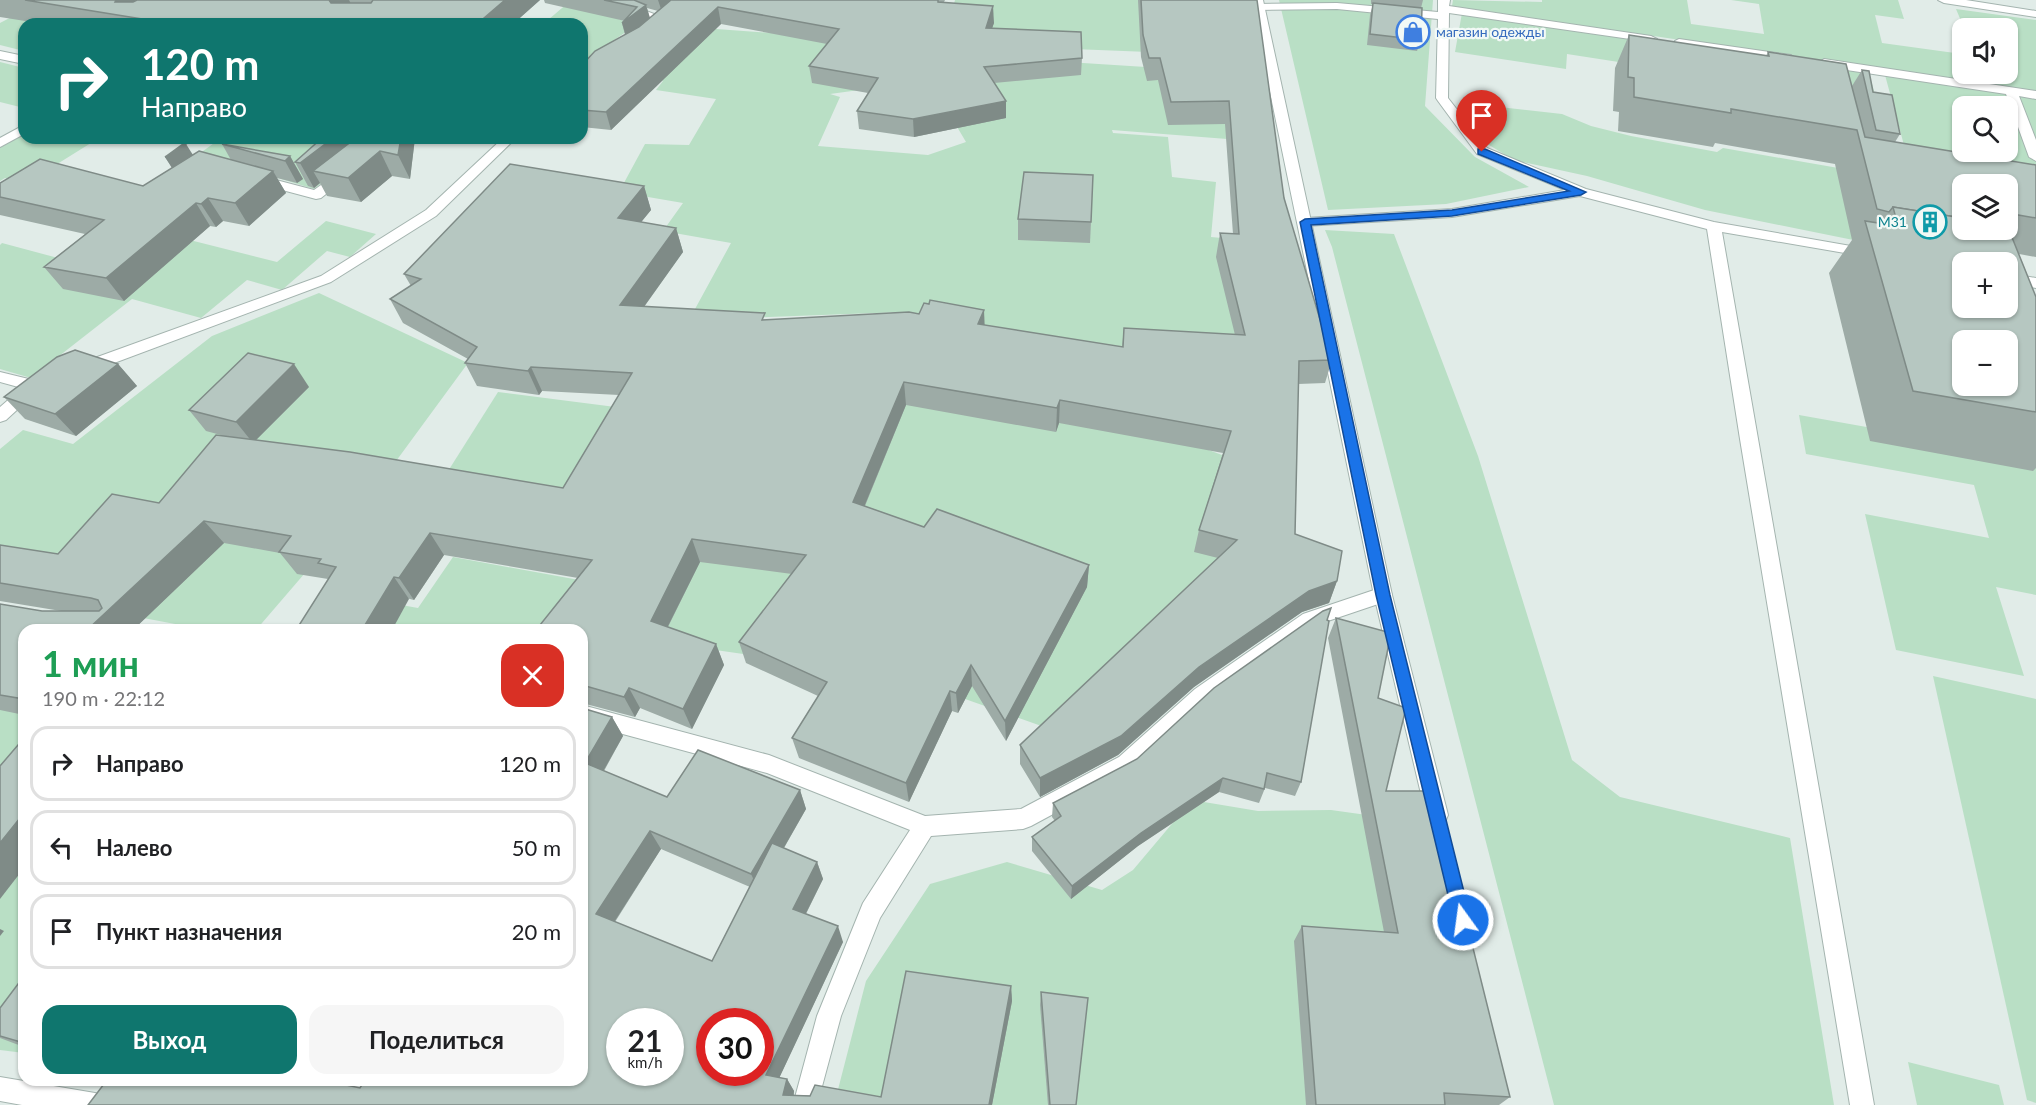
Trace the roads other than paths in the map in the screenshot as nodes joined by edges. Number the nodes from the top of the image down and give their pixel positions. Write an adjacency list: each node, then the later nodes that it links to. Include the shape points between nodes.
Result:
1 (606, 0): 6 (street)
2 (1944, 0): 5 (street)
3 (1257, 4): 4 (street); 18 (street)
4 (1444, 8): 9 (street, via 1819,66); 17 (street, via 1442,98 1482,152)
5 (2036, 14)
6 (663, 20)
7 (0, 55): 8 (street)
8 (18, 59)
9 (2011, 91): 10 (street); 14 (street)
10 (2036, 95)
11 (18, 132): 12 (street)
12 (0, 143)
13 (504, 144): 23 (street, via 431,213 326,279)
14 (2036, 158)
15 (351, 167): 16 (street, via 316,195)
16 (243, 175)
17 (1581, 192): 18 (street, via 1452,213); 19 (street)
18 (1305, 222): 26 (street)
19 (1714, 226): 20 (street); 33 (street)
20 (1879, 255)
21 (2018, 280): 22 (street)
22 (2036, 283)
23 (69, 374)
24 (0, 377): 25 (street, via 41,384)
25 (0, 416)
26 (1383, 595): 28 (street, via 1310,619 1202,695 1126,764 1023,819); 29 (street)
27 (588, 716): 28 (street, via 769,764)
28 (925, 826): 32 (street, via 871,911 829,1016)
29 (1440, 827)
30 (0, 1089): 31 (street)
31 (96, 1105)
32 (806, 1105)
33 (1862, 1105)

